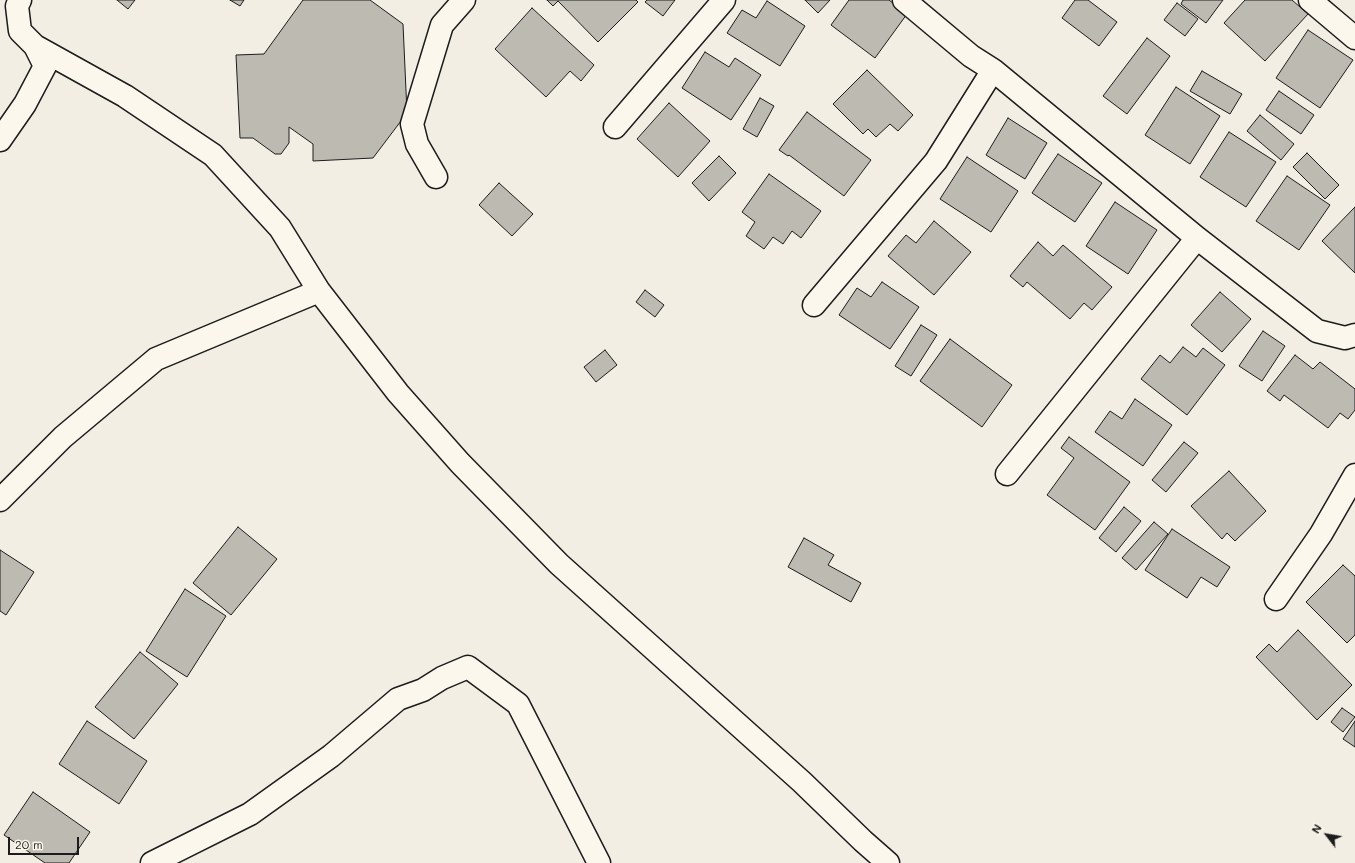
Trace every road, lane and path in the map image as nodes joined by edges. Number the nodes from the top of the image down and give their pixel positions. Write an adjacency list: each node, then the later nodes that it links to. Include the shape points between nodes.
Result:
1 (20, 0): 7 (street, via 17,6 20,31)
2 (464, 0): 11 (street, via 442,25 412,124 417,144)
3 (724, 0): 9 (street)
4 (904, 0): 8 (street, via 971,56)
5 (1310, 0): 6 (street)
6 (1355, 38)
7 (35, 46): 10 (street, via 45,66 25,104); 13 (street, via 125,96 213,155 280,228)
8 (993, 70): 12 (street); 14 (street, via 936,162)
9 (615, 127)
10 (0, 140)
11 (436, 177)
12 (1197, 238): 15 (street, via 1317,331 1345,338); 16 (street)
13 (319, 291): 18 (street, via 156,359 63,437); 22 (street, via 398,393 460,463 558,564 796,776)
14 (814, 305)
15 (1355, 335)
16 (1007, 474)
17 (1355, 475): 19 (street, via 1321,534)
18 (0, 500)
19 (1276, 599)
20 (152, 863): 21 (street, via 250,814 331,756 398,699 468,668 518,704)
21 (599, 863)
22 (888, 863)

